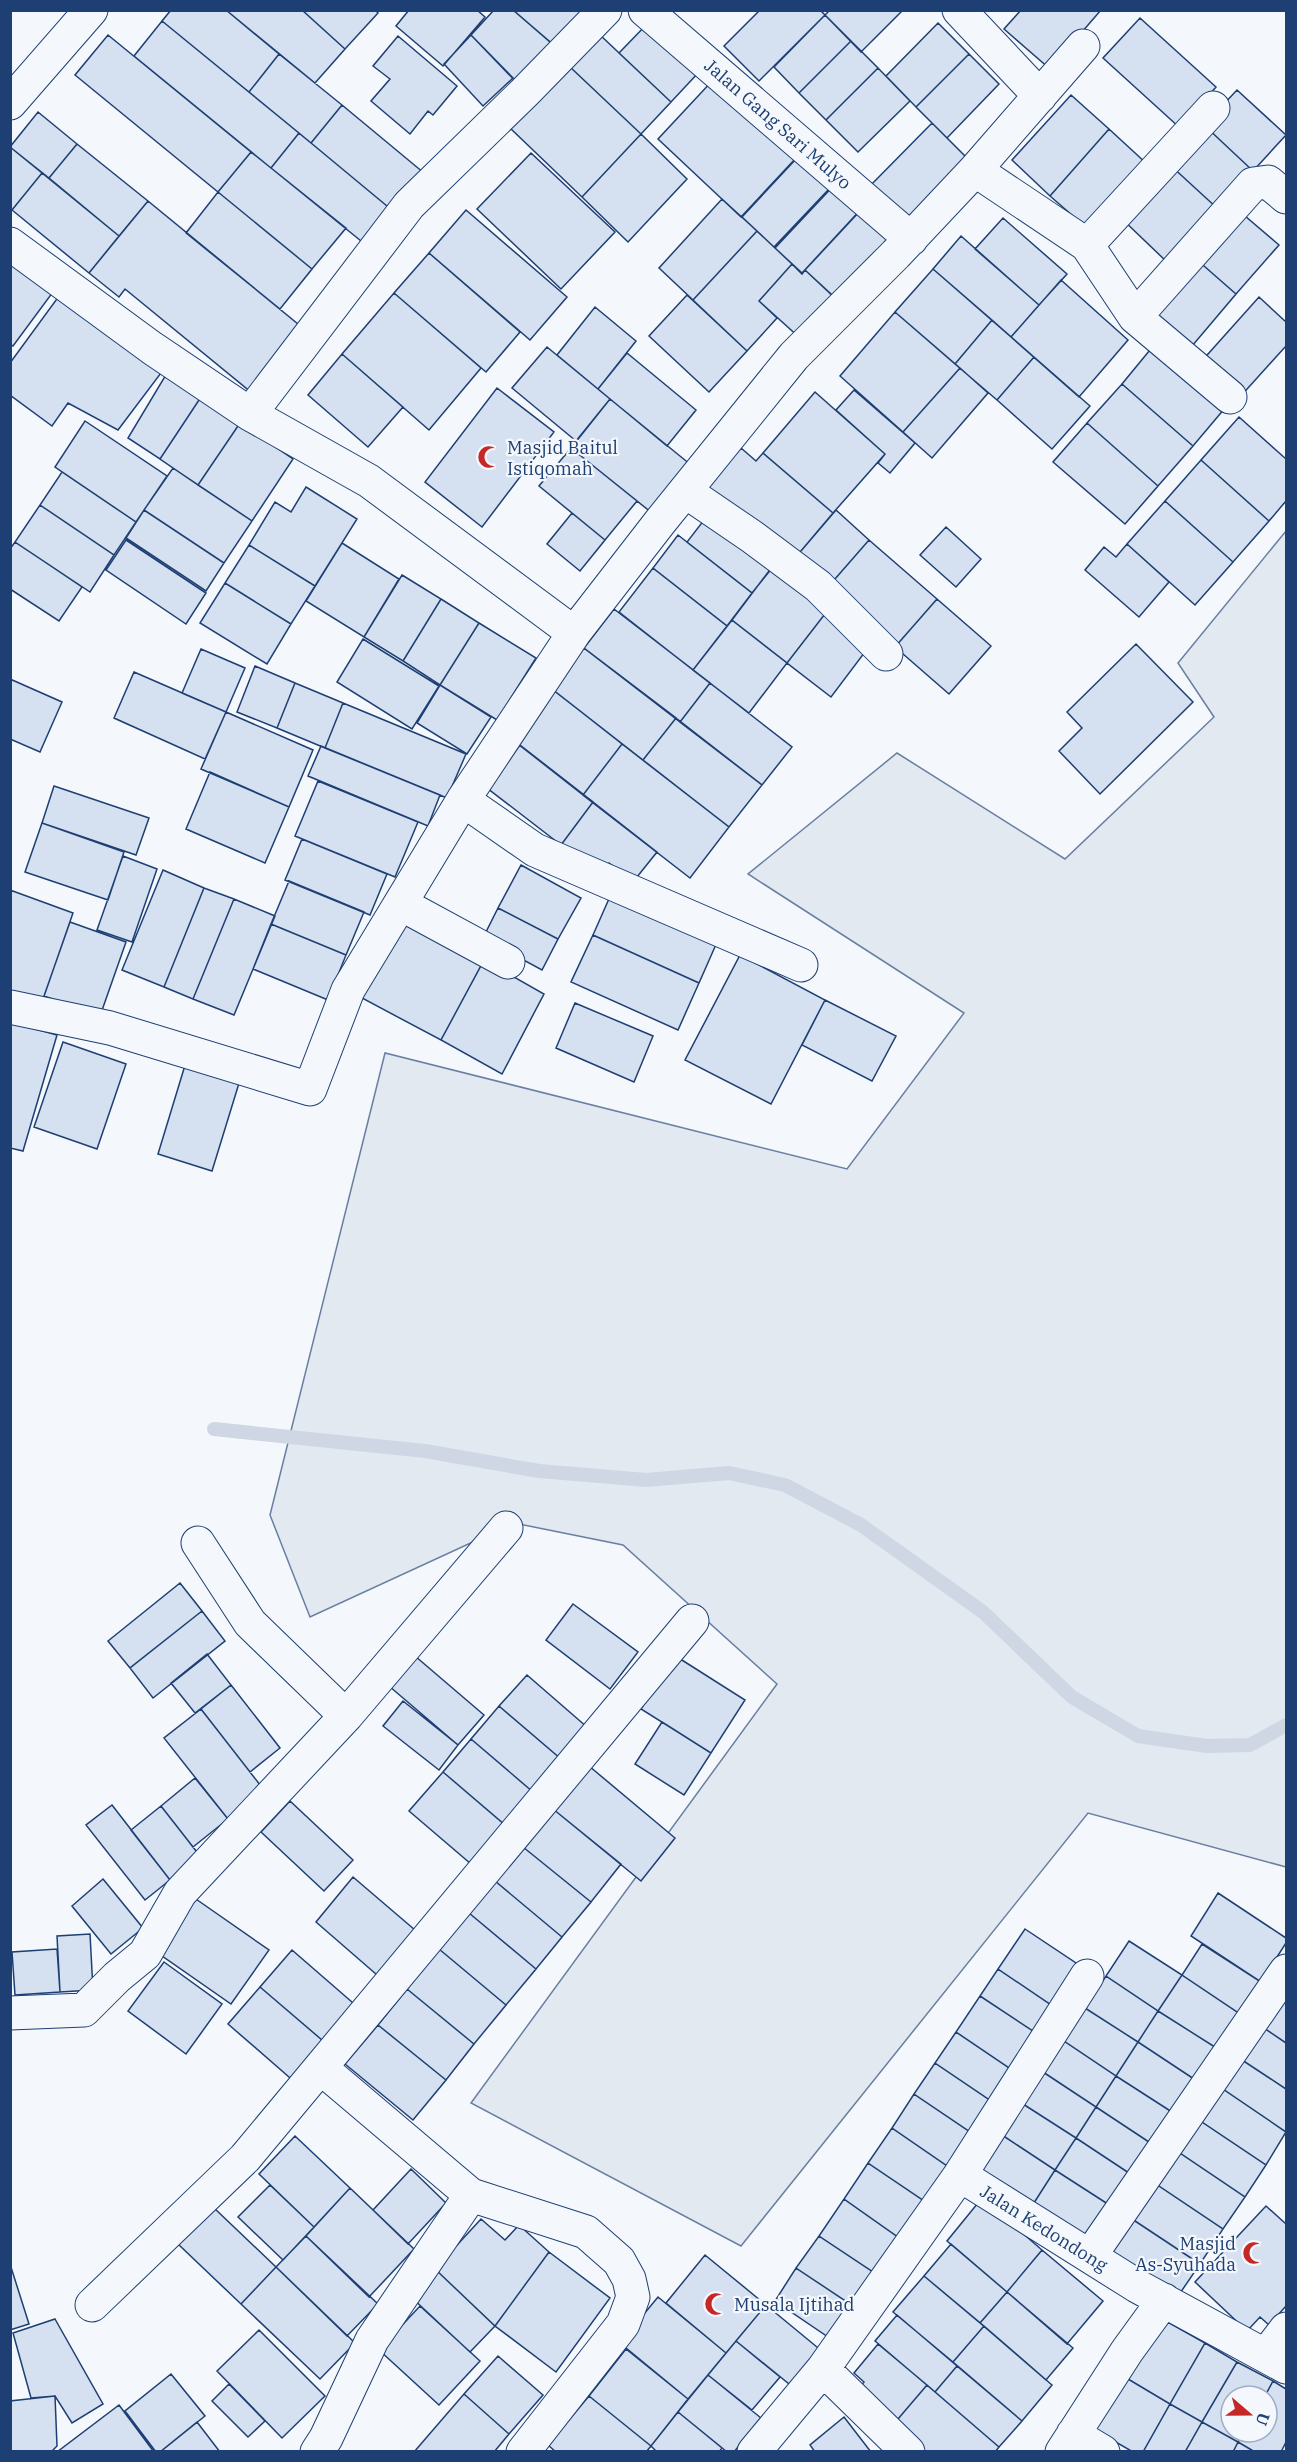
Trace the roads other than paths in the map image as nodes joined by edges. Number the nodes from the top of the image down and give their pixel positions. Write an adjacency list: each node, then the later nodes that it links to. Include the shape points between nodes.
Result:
1 (91, 10): 7 (street)
2 (604, 10): 16 (street, via 409,205)
3 (645, 10): 11 (street, Jalan Gang Sari Mulyo)
4 (959, 10): 6 (street)
5 (1083, 46): 6 (street)
6 (1040, 96): 9 (street)
7 (10, 103)
8 (1213, 108): 13 (street)
9 (975, 170): 11 (street); 13 (street)
10 (1287, 197): 14 (street, via 1268,182 1253,184)
11 (911, 239): 17 (street, via 794,356)
12 (10, 244): 16 (street)
13 (1087, 245): 14 (street)
14 (1135, 316): 15 (street)
15 (1230, 397)
16 (250, 414): 18 (street, via 369,481)
17 (685, 491): 18 (street); 19 (street, via 818,586)
18 (574, 633): 20 (street)
19 (886, 654)
20 (463, 800): 21 (street); 23 (street, via 535,850)
21 (401, 904): 22 (street); 24 (street, via 348,990 310,1089 110,1028)
22 (508, 962)
23 (801, 965)
24 (10, 1007)
25 (506, 1528): 28 (street)
26 (198, 1543): 28 (street, via 250,1623)
27 (692, 1621): 32 (street)
28 (346, 1716): 31 (street, via 180,1893 145,1954 84,2010)
29 (1287, 1971): 35 (street)
30 (1087, 1976): 33 (street)
31 (10, 2013)
32 (321, 2068): 34 (street); 37 (street, via 245,2158)
33 (960, 2175): 35 (street, Jalan Kedondong); 40 (street)
34 (471, 2195): 42 (street, via 372,2340); 43 (street, via 586,2232 619,2261 633,2296 623,2324)
35 (1090, 2256): 36 (street, Jalan Kedondong)
36 (1164, 2300): 39 (street, Jalan Kedondong); 41 (street)
37 (92, 2305)
38 (1287, 2329): 39 (street)
39 (1276, 2361)
40 (823, 2369): 44 (street); 45 (street)
41 (1068, 2443): 46 (street)
42 (317, 2451)
43 (524, 2451)
44 (754, 2451)
45 (908, 2451)
46 (1103, 2451)

